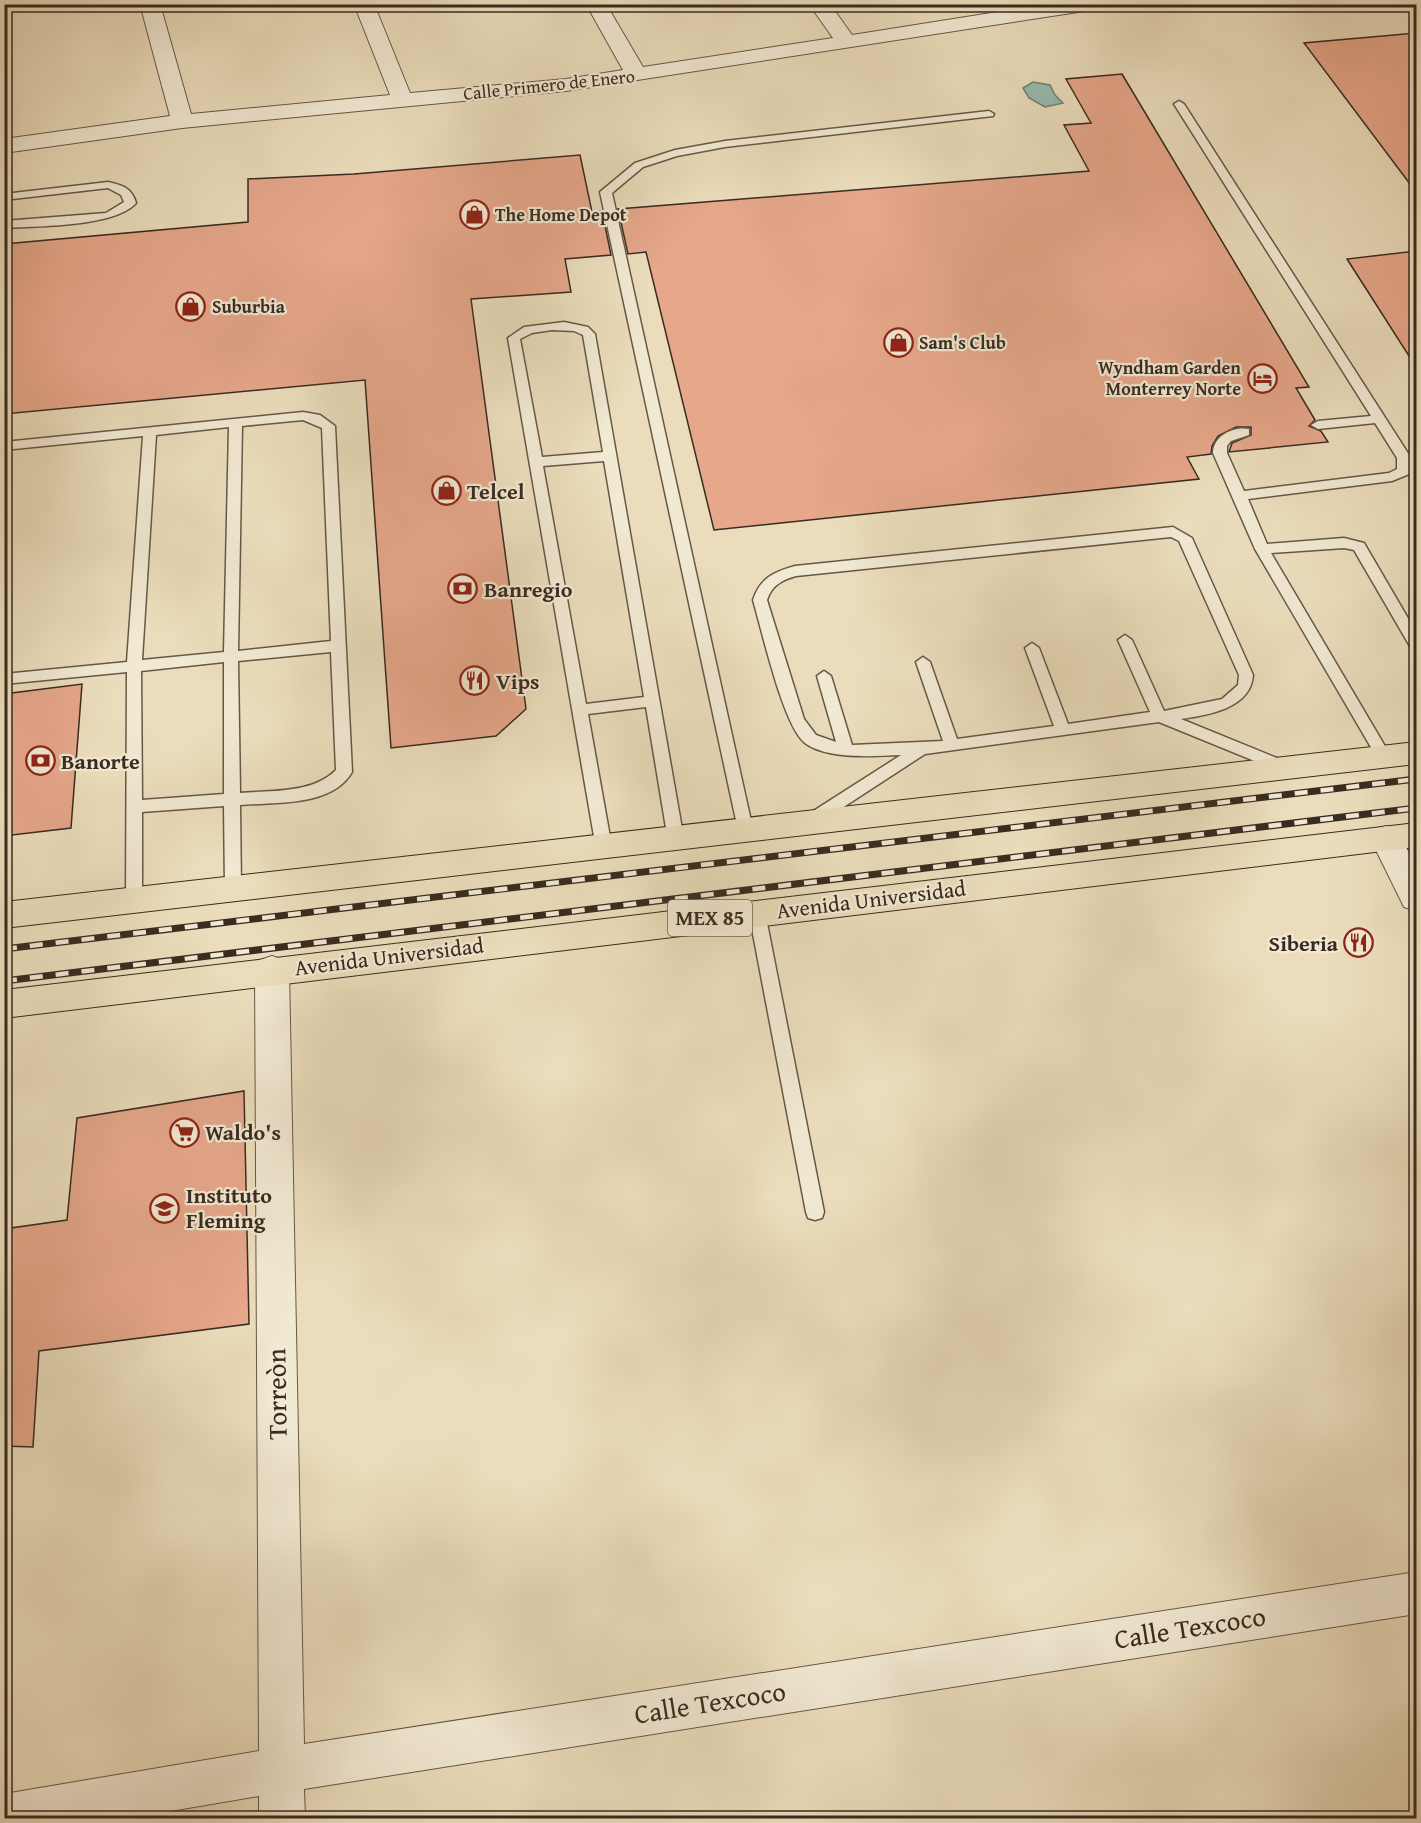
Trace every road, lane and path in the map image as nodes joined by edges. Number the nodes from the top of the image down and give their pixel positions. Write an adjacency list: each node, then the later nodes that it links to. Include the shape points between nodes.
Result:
1 (150, 4): 12 (street)
2 (364, 4): 9 (street)
3 (596, 4): 8 (street)
4 (819, 4): 7 (street)
5 (1091, 4): 6 (street, Calle Primero de Enero)
6 (1054, 7): 7 (street, Calle Primero de Enero)
7 (848, 43): 8 (street, Calle Primero de Enero)
8 (637, 75): 9 (street, Calle Primero de Enero, via 521,90)
9 (402, 99): 12 (street, Calle Primero de Enero)
10 (1179, 104): 16 (lane)
11 (989, 114): 48 (lane, via 675,153 639,165 606,192)
12 (182, 121): 13 (street, Calle Primero de Enero)
13 (4, 146)
14 (4, 197): 15 (lane, via 108,185 123,189 130,203 108,216)
15 (4, 225)
16 (1377, 419): 18 (lane); 24 (lane, via 1404,458 1406,466 1399,475)
17 (236, 423): 19 (lane); 28 (lane, via 303,416 328,426); 30 (lane)
18 (1318, 425)
19 (150, 432): 21 (lane); 32 (lane)
20 (1244, 432): 24 (lane, via 1226,438 1220,445)
21 (4, 446)
22 (609, 456): 23 (lane); 23 (lane, via 589,334 574,325 525,331 514,338); 35 (lane)
23 (537, 462): 36 (lane)
24 (1240, 496): 25 (lane)
25 (1262, 549): 27 (lane, via 1344,543 1359,546); 43 (lane)
26 (1125, 640): 37 (lane)
27 (1416, 644)
28 (336, 646): 30 (lane); 45 (lane, via 344,772 331,785 303,794)
29 (1032, 648): 38 (lane)
30 (231, 655): 32 (lane); 45 (lane)
31 (923, 662): 39 (lane)
32 (134, 666): 34 (lane); 46 (lane)
33 (824, 676): 41 (lane)
34 (4, 679)
35 (651, 701): 36 (lane); 50 (lane)
36 (580, 710): 51 (lane)
37 (1159, 716): 38 (lane); 41 (lane, via 1227,703 1245,687 1246,675 1185,538 1178,534 1131,534 780,576 764,587 760,600 797,721 811,739); 44 (lane)
38 (1063, 729): 39 (lane)
39 (952, 745): 40 (lane)
40 (923, 749): 41 (lane); 47 (lane)
41 (846, 751)
42 (1416, 753): 43 (highway)
43 (1384, 757): 44 (highway)
44 (1285, 768): 47 (highway)
45 (231, 801): 46 (lane); 52 (lane)
46 (133, 807): 54 (lane)
47 (803, 825): 48 (highway)
48 (745, 830): 50 (highway)
49 (1401, 837): 53 (street); 55 (highway, Avenida Universidad / MEX 85)
50 (676, 840): 51 (highway)
51 (604, 848): 52 (highway)
52 (233, 888): 54 (highway)
53 (1416, 898)
54 (134, 900): 56 (highway)
55 (757, 913): 57 (highway, Avenida Universidad / MEX 85); 59 (lane)
56 (4, 915)
57 (272, 970): 58 (highway, Avenida Universidad / MEX 85); 61 (street, Torreòn)
58 (4, 1004)
59 (815, 1212)
60 (1416, 1593): 61 (street, Calle Texcoco)
61 (281, 1770): 62 (street, Calle Texcoco); 63 (street, Torreòn)
62 (4, 1817)
63 (282, 1818)

